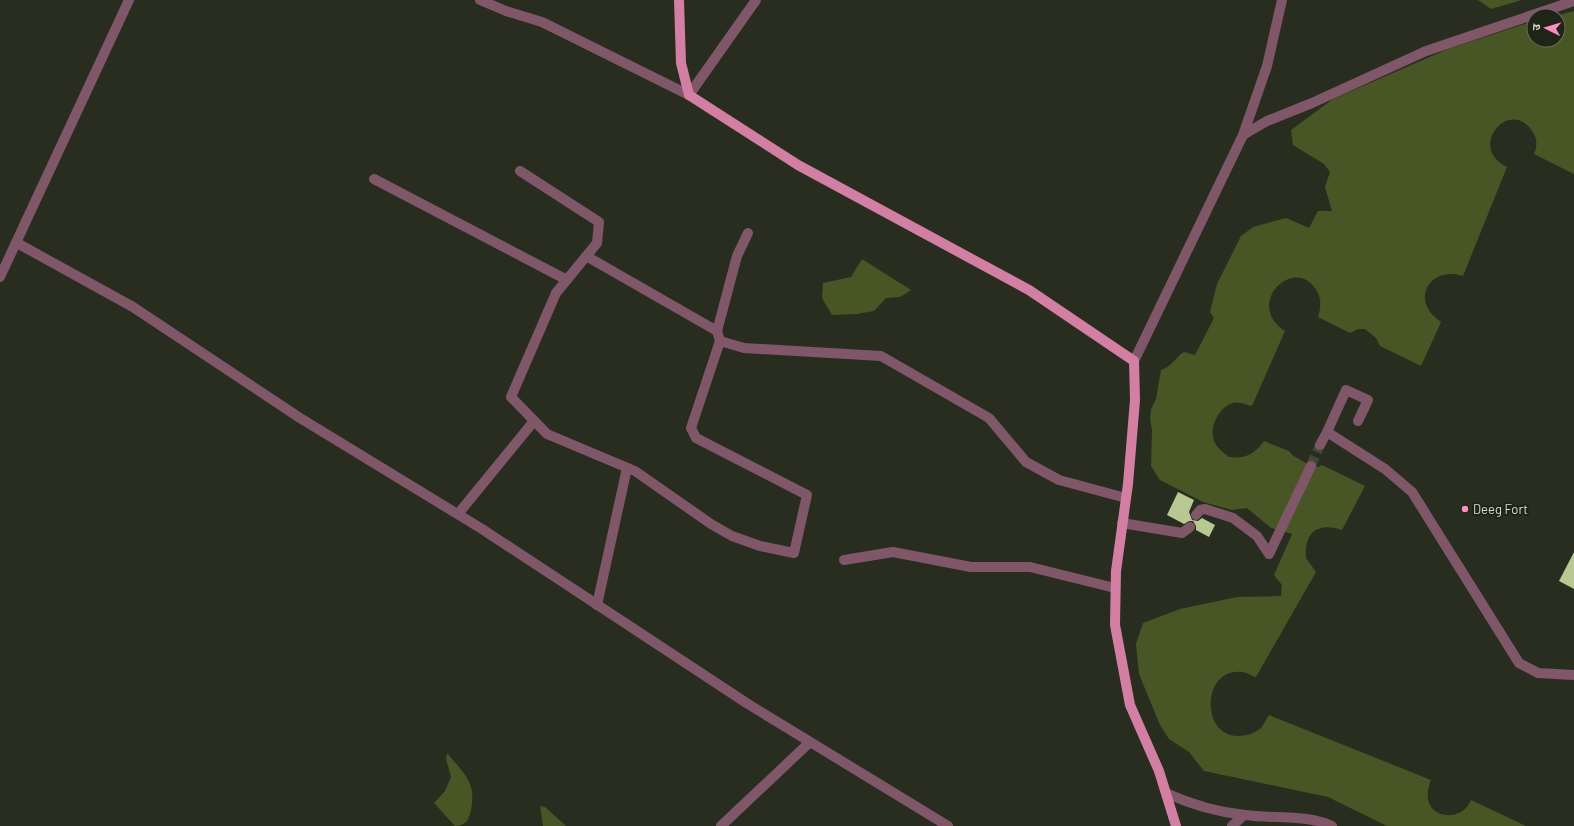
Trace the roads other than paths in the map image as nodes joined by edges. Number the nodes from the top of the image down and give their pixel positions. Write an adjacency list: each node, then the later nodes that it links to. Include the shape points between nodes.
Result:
1 (129, 0): 12 (street)
2 (480, 0): 7 (street, via 542,22)
3 (678, 0): 7 (main road, via 681,63)
4 (756, 0): 7 (street)
5 (1282, 0): 8 (street, via 1267,66)
6 (1574, 1): 8 (street, via 1426,51 1267,121)
7 (689, 95): 17 (main road, via 798,165 1030,290)
8 (1243, 135): 17 (street)
9 (520, 171): 13 (street, via 599,222 597,243)
10 (374, 179): 15 (street)
11 (748, 233): 16 (street, via 736,256)
12 (17, 243): 14 (street); 25 (street, via 133,307 300,418)
13 (586, 256): 15 (street); 16 (street)
14 (0, 277)
15 (567, 280): 18 (street, via 556,293 511,397)
16 (719, 336): 22 (street, via 691,428 696,438 807,495 794,554 732,536); 24 (street, via 744,348 881,356 989,418 1026,462 1059,480)
17 (1134, 361): 24 (main road, via 1135,400)
18 (534, 421): 22 (street, via 547,434); 25 (street)
19 (1358, 421): 20 (street, via 1368,400 1346,390)
20 (1327, 432): 21 (street); 32 (street, via 1384,469 1412,492 1519,663 1538,673)
21 (1320, 445)
22 (627, 468): 31 (street)
23 (1310, 468): 26 (street, via 1269,554 1257,536 1233,518 1205,509)
24 (1126, 498): 27 (main road)
25 (458, 514): 31 (street)
26 (1196, 515)
27 (1122, 523): 28 (street, via 1182,533); 30 (main road)
28 (1190, 527)
29 (844, 560): 30 (street, via 893,552 971,567 1030,567)
30 (1116, 588): 34 (main road, via 1115,625 1130,705)
31 (597, 605): 33 (street)
32 (1574, 675)
33 (810, 742): 36 (street); 37 (street)
34 (1166, 793): 35 (street, via 1192,806); 38 (main road)
35 (1244, 815): 39 (street); 40 (street, via 1319,820)
36 (721, 826)
37 (948, 826)
38 (1176, 826)
39 (1232, 826)
40 (1332, 826)

